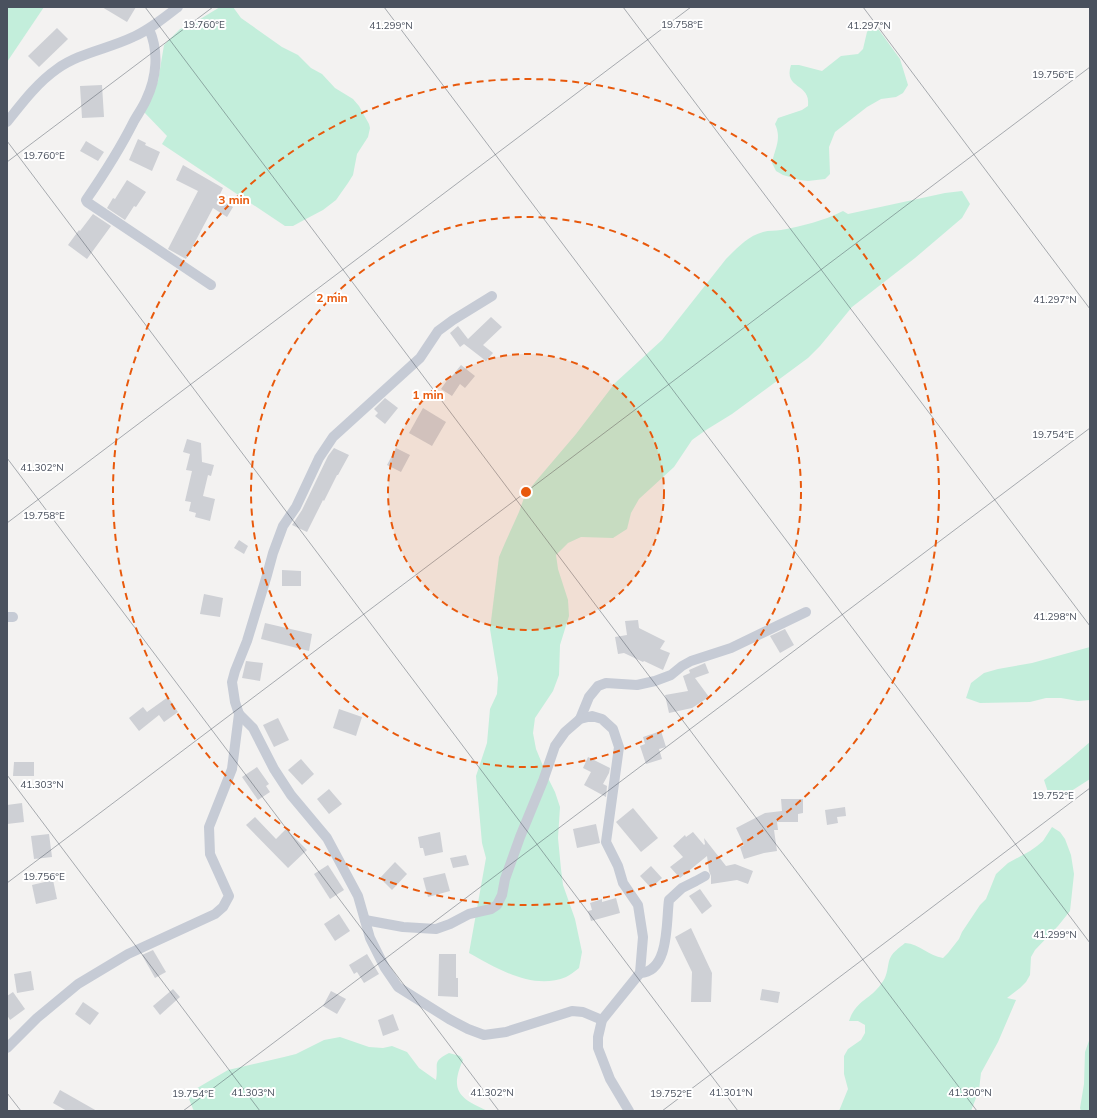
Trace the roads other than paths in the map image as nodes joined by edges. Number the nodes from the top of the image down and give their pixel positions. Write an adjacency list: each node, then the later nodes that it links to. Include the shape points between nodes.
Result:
1 (178, 7): 2 (street)
2 (149, 29): 3 (street, via 71,60 57,69 30,94); 4 (street, via 156,53 151,87 128,136 86,200)
3 (7, 122)
4 (211, 285)
5 (492, 296): 7 (street, via 438,331 420,358 333,437 319,458 296,507 283,526 235,671 232,682)
6 (806, 612): 8 (street, via 731,648 690,661 655,681 637,685 606,683 598,686 589,697)
7 (239, 714): 10 (street, via 253,728 291,795 327,838 358,896); 13 (street, via 232,769 209,827 210,854 228,896 223,907 215,914 128,954 78,984 36,1018)
8 (580, 719): 10 (street, via 565,732 555,746 497,905 436,928 403,927); 11 (street, via 592,716 602,719 613,729 619,747 606,842 624,883 638,905 643,937)
9 (704, 876): 11 (street, via 682,888 669,900 666,940 661,955 653,969 647,973)
10 (365, 920): 12 (street, via 373,944 398,987 468,1029 484,1035 506,1032 572,1011 583,1012)
11 (640, 973): 12 (street)
12 (602, 1020): 14 (street, via 598,1048 610,1079)
13 (7, 1048)
14 (629, 1111)

